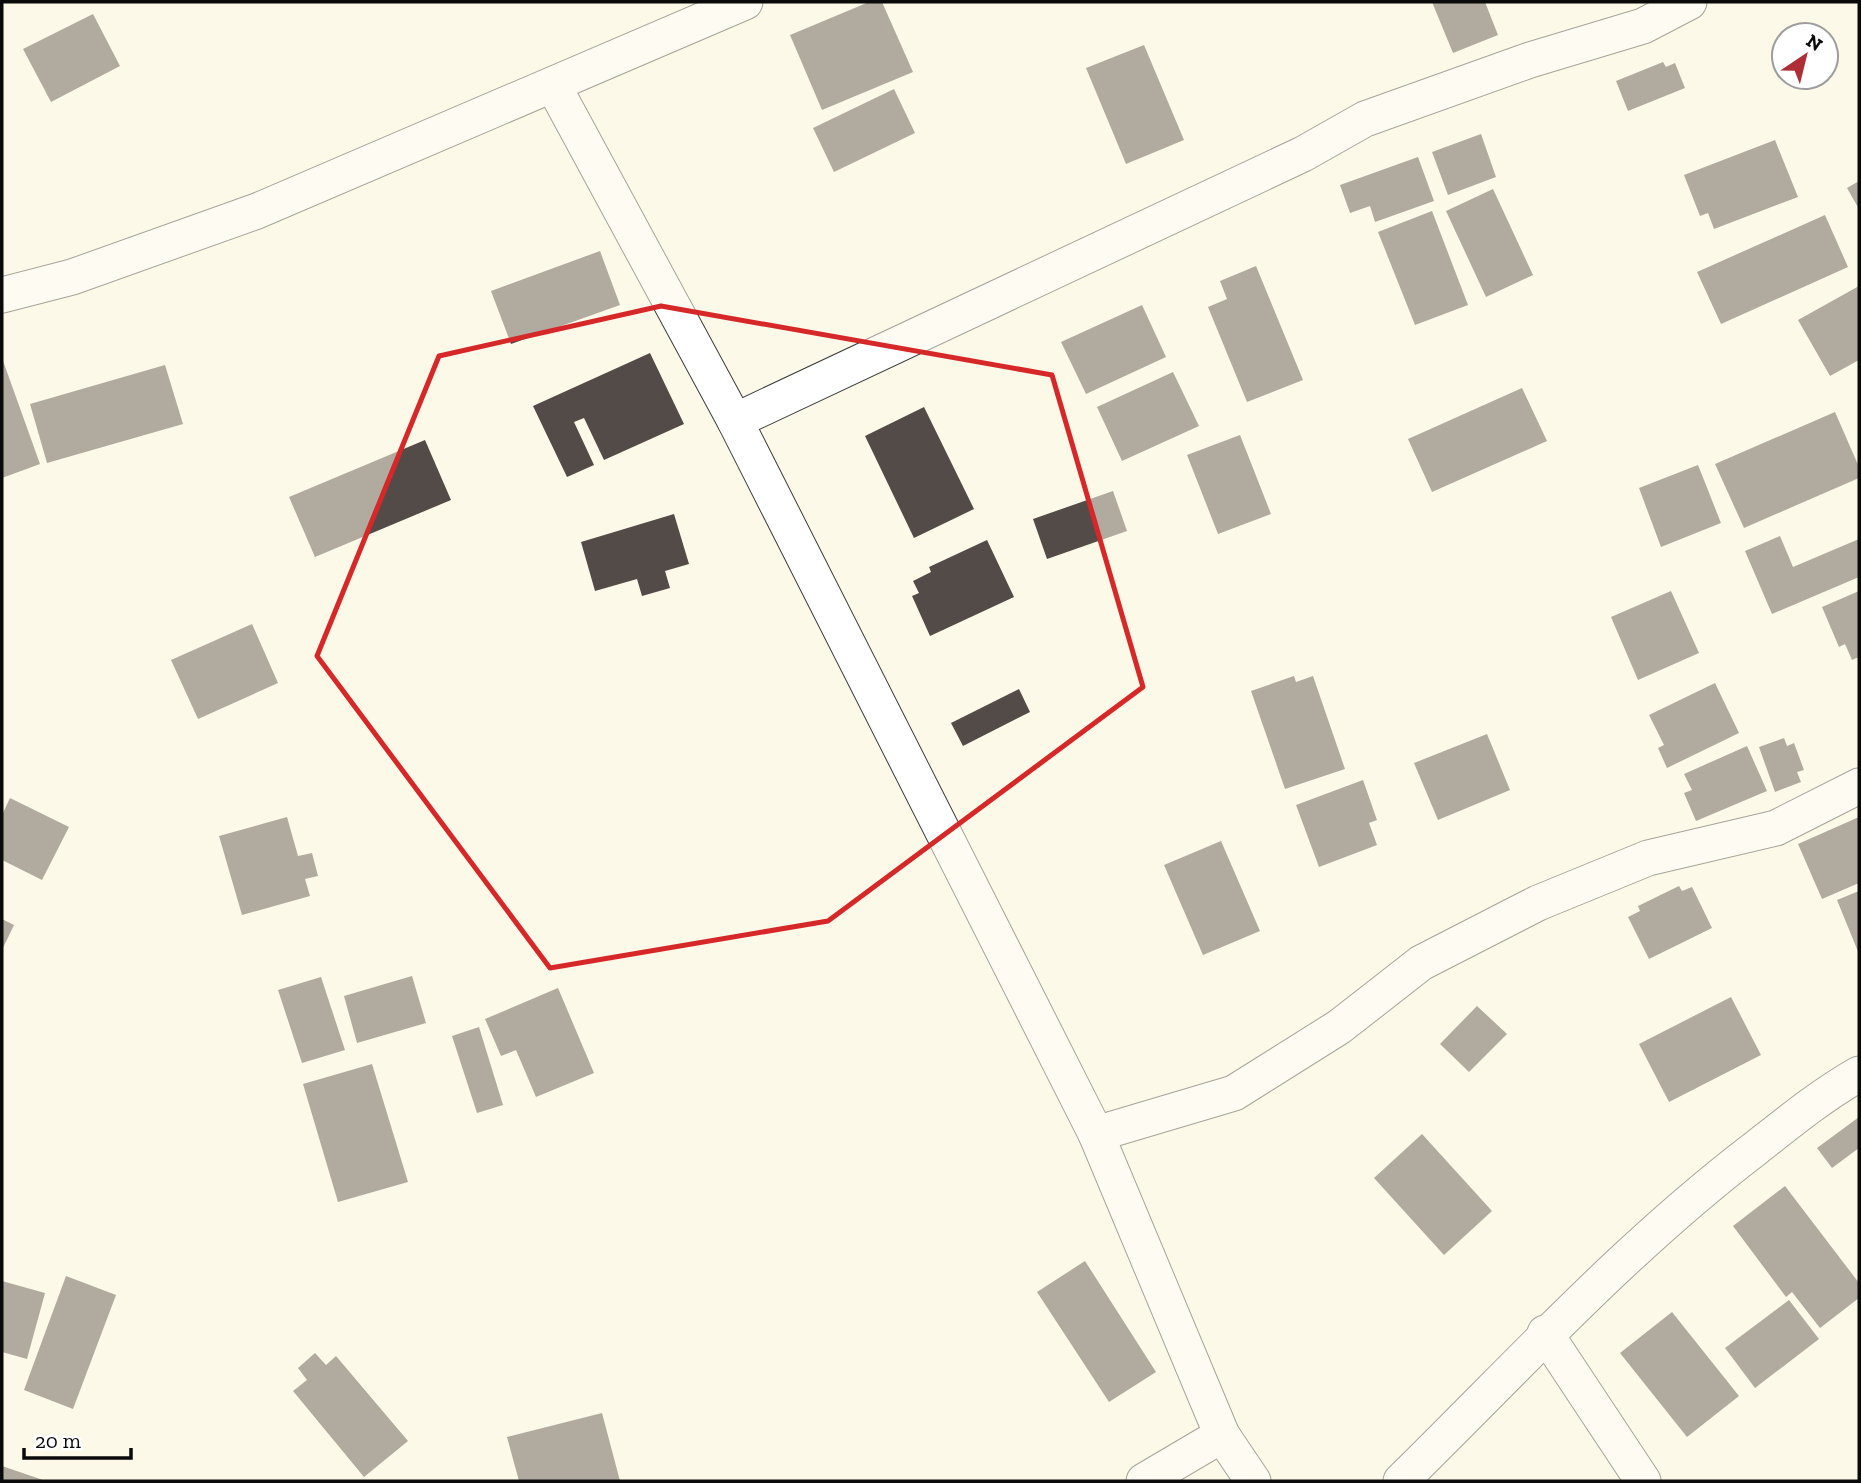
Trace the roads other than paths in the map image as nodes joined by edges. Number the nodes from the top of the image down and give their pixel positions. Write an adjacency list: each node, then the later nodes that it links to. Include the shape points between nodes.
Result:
1 (745, 2): 3 (street)
2 (1689, 2): 5 (street, via 1643,26 1530,60 1365,119 1303,154)
3 (552, 85): 4 (street, via 257,211 72,277); 5 (street)
4 (2, 295)
5 (735, 421): 8 (street)
6 (1859, 786): 8 (street, via 1776,828 1648,858 1538,903 1421,963 1339,1027 1234,1093)
7 (1859, 1074): 9 (street, via 1690,1198)
8 (1096, 1133): 10 (street)
9 (1545, 1333): 13 (street); 14 (street)
10 (1222, 1435): 11 (street); 12 (street)
11 (1144, 1481)
12 (1252, 1481)
13 (1401, 1481)
14 (1643, 1481)

